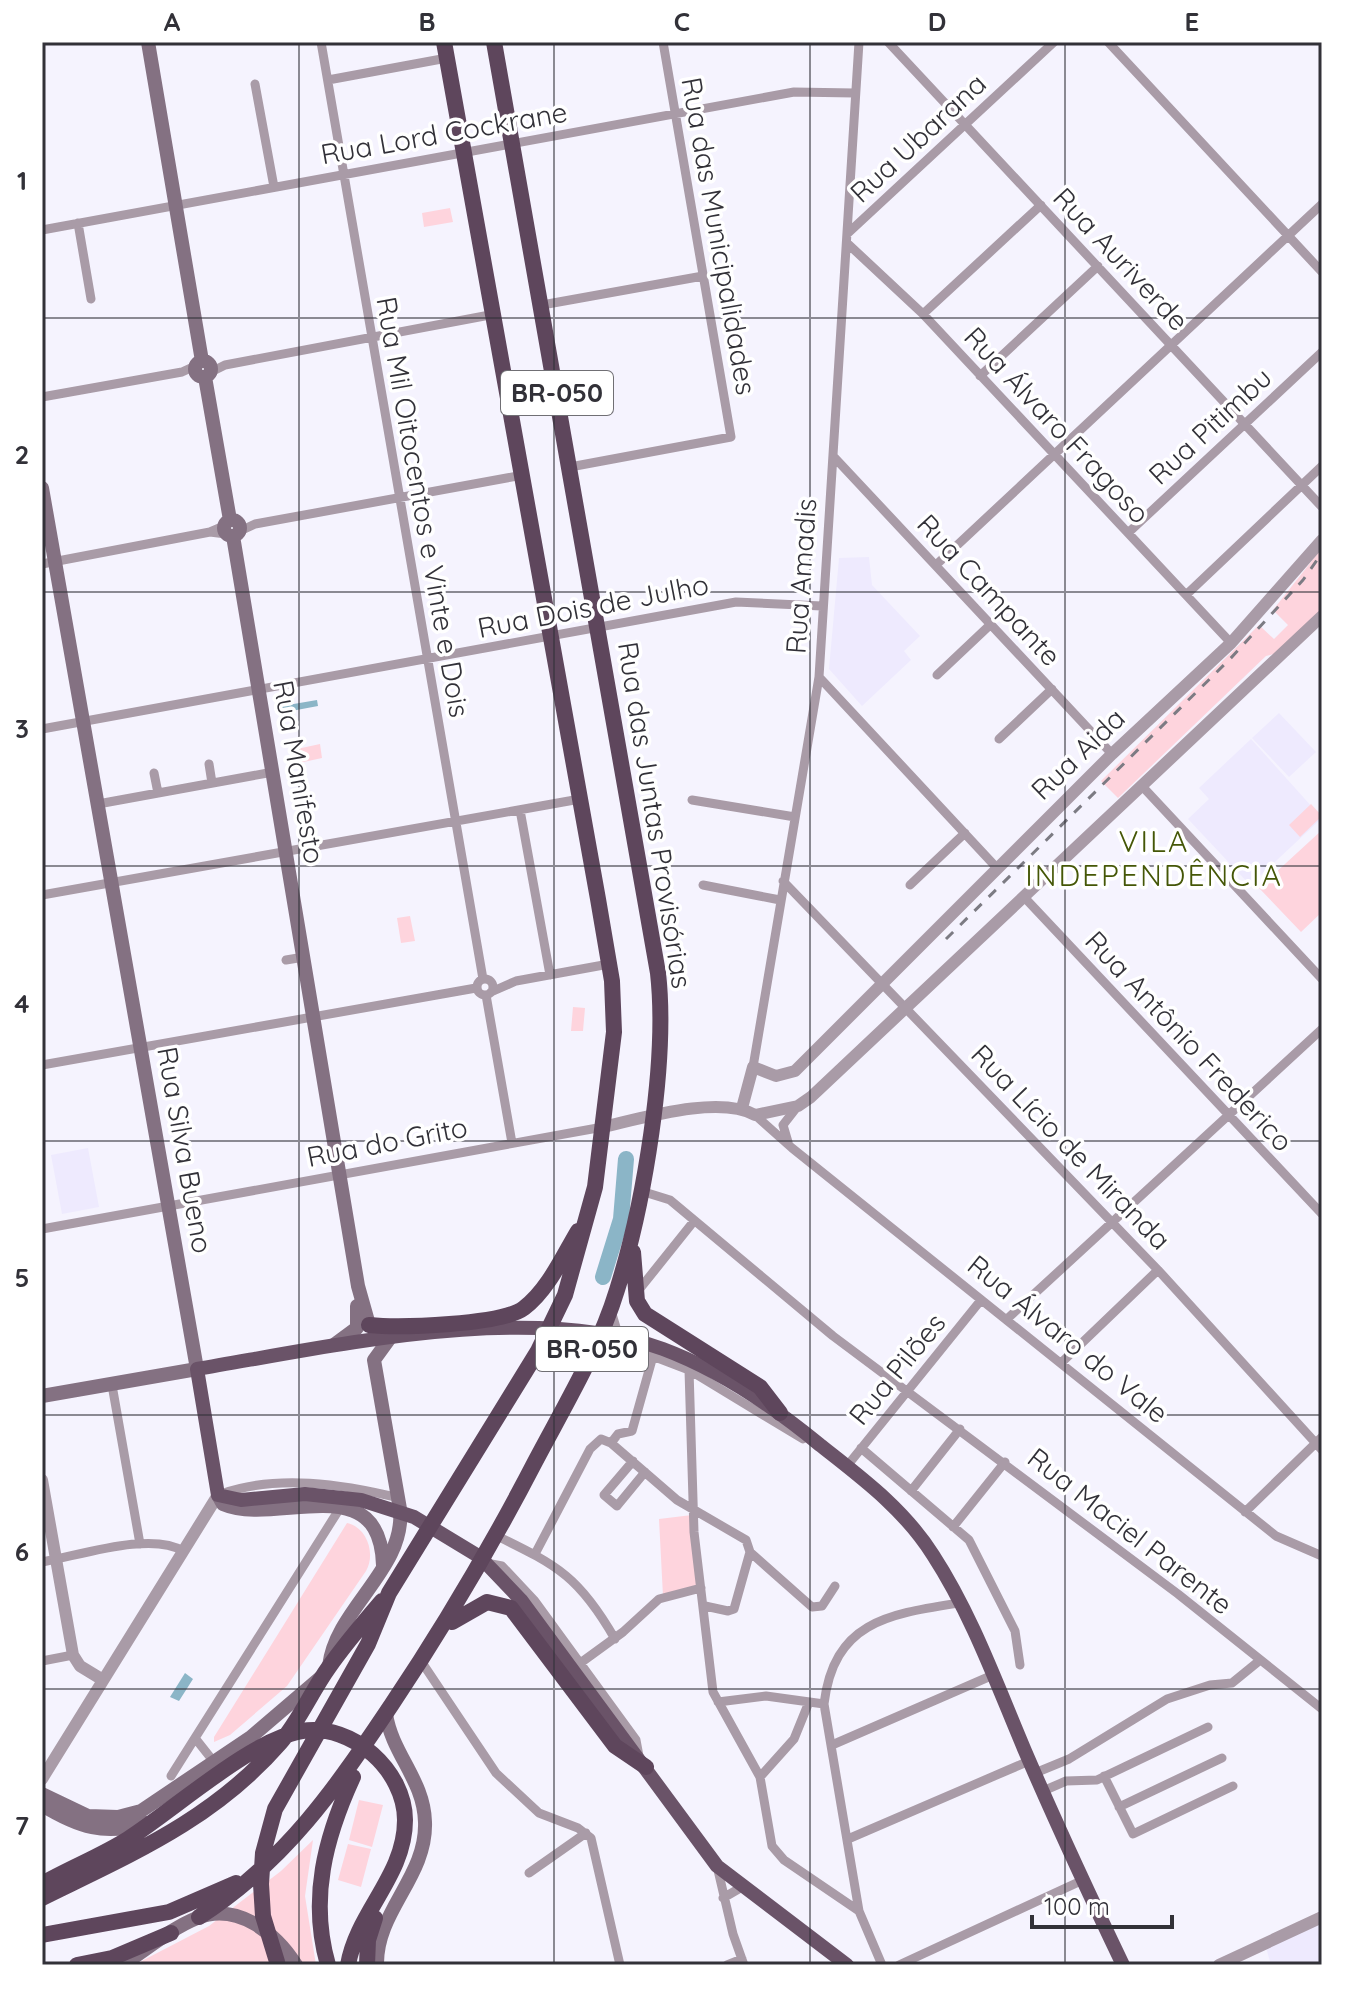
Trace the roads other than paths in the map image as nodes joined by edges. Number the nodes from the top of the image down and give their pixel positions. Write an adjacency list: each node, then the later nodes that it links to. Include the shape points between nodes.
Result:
1 (148, 42): 19 (main road, Rua Manifesto)
2 (321, 42): 10 (street, Rua Mil Oitocentos e Vinte e Dois)
3 (494, 42): 15 (highway, Rua das Juntas Provisórias / BR-050)
4 (663, 42): 13 (street, Rua das Municipalidades)
5 (859, 42): 12 (street, Rua Amadis)
6 (888, 42): 14 (street, Rua Auriverde)
7 (1054, 42): 14 (street, Rua Ubarana)
8 (1108, 42): 26 (street)
9 (446, 50): 10 (street); 16 (highway, BR-050)
10 (328, 80): 17 (street, Rua Mil Oitocentos e Vinte e Dois)
11 (255, 84): 18 (street)
12 (854, 93): 13 (street, Rua Lord Cockrane, via 806,91); 22 (street, Rua Amadis)
13 (676, 113): 15 (street, Rua Lord Cockrane); 30 (street, Rua das Municipalidades)
14 (965, 125): 21 (street, Rua Auriverde); 23 (street, Rua Ubarana)
15 (507, 144): 16 (street, Rua Lord Cockrane); 32 (highway, Rua das Juntas Provisórias / BR-050)
16 (468, 151): 17 (street, Rua Lord Cockrane); 33 (highway, BR-050)
17 (343, 174): 18 (street, Rua Lord Cockrane); 35 (street, Rua Mil Oitocentos e Vinte e Dois)
18 (274, 187): 19 (street, Rua Lord Cockrane)
19 (176, 204): 24 (street, Rua Lord Cockrane); 38 (main road, Rua Manifesto)
20 (1322, 204): 26 (street)
21 (1041, 205): 28 (street, Rua Auriverde); 34 (street)
22 (848, 211): 23 (street); 27 (street, Rua Amadis)
23 (863, 219): 27 (street, Rua Ubarana)
24 (78, 223): 25 (street, Rua Lord Cockrane); 31 (street)
25 (42, 230)
26 (1287, 236): 29 (street); 36 (street)
27 (847, 238): 34 (street, Rua Álvaro Fragoso); 43 (street, Rua Amadis)
28 (1098, 266): 36 (street, Rua Auriverde); 39 (street)
29 (1322, 272)
30 (703, 276): 32 (street); 45 (street, Rua das Municipalidades, via 730,438)
31 (91, 299)
32 (542, 305): 45 (highway, Rua das Juntas Provisórias / BR-050)
33 (495, 314): 35 (street); 46 (highway, BR-050)
34 (923, 314): 39 (street, Rua Álvaro Fragoso)
35 (371, 337): 38 (street); 49 (street, Rua Mil Oitocentos e Vinte e Dois)
36 (1172, 345): 41 (street, Rua Auriverde); 42 (street)
37 (1322, 352): 41 (street, Rua Pitimbu)
38 (203, 369): 40 (street); 51 (main road, Rua Manifesto)
39 (980, 376): 42 (street, Rua Álvaro Fragoso)
40 (42, 397)
41 (1245, 425): 47 (street, Rua Auriverde); 52 (street, Rua Pitimbu)
42 (1054, 455): 52 (street, Rua Álvaro Fragoso); 55 (street)
43 (834, 457): 55 (street, Rua Campante); 57 (street, Rua Amadis)
44 (1322, 466): 47 (street)
45 (570, 467): 60 (highway, Rua das Juntas Provisórias / BR-050)
46 (523, 475): 49 (street); 61 (highway, BR-050)
47 (1301, 485): 50 (street, Rua Auriverde); 56 (street)
48 (42, 488): 54 (main road, Rua Silva Bueno)
49 (398, 498): 51 (street); 63 (street, Rua Mil Oitocentos e Vinte e Dois)
50 (1322, 507)
51 (228, 529): 54 (street); 66 (main road, Rua Manifesto)
52 (1128, 533): 56 (street, Rua Álvaro Fragoso)
53 (1322, 540): 62 (street, Rua Aida)
54 (49, 562): 68 (main road, Rua Silva Bueno)
55 (936, 565): 59 (street, Rua Campante)
56 (1186, 595): 62 (street, Rua Álvaro Fragoso)
57 (822, 606): 60 (street, Rua Dois de Julho, via 744,601); 65 (street, Rua Amadis)
58 (1322, 616): 76 (street)
59 (991, 624): 64 (street); 67 (street, Rua Campante)
60 (592, 629): 61 (street, Rua Dois de Julho); 114 (highway, Rua das Juntas Provisórias / BR-050, via 659,982 660,1032)
61 (557, 635): 63 (street, Rua Dois de Julho); 78 (highway, BR-050)
62 (1231, 643): 71 (street, Rua Aida)
63 (426, 659): 66 (street, Rua Dois de Julho); 83 (street, Rua Mil Oitocentos e Vinte e Dois)
64 (937, 675)
65 (819, 677): 82 (street, Rua Amadis); 84 (street)
66 (259, 689): 68 (street, Rua Dois de Julho); 73 (main road, Rua Manifesto)
67 (1052, 689): 70 (street); 71 (street, Rua Campante)
68 (83, 721): 69 (street, Rua Dois de Julho); 80 (main road, Rua Silva Bueno)
69 (42, 729)
70 (999, 739)
71 (1112, 754): 86 (street, Rua Aida)
72 (209, 764): 75 (street)
73 (273, 772): 75 (street); 85 (main road, Rua Manifesto)
74 (154, 773): 77 (street)
75 (212, 783): 77 (street)
76 (1141, 785): 92 (street); 98 (street)
77 (158, 793): 80 (street)
78 (580, 799): 81 (street); 96 (highway, BR-050)
79 (692, 800): 82 (street)
80 (98, 804): 88 (main road, Rua Silva Bueno)
81 (520, 810): 83 (street); 97 (street)
82 (795, 817): 87 (street, Rua Amadis)
83 (455, 821): 85 (street); 99 (street, Rua Mil Oitocentos e Vinte e Dois)
84 (965, 833): 86 (street); 90 (street)
85 (287, 852): 88 (street); 94 (main road, Rua Manifesto)
86 (996, 867): 101 (street, Rua Aida)
87 (783, 881): 93 (street, Rua Amadis); 101 (street, Rua Lício de Miranda)
88 (112, 883): 91 (street); 107 (main road, Rua Silva Bueno)
89 (703, 885): 93 (street)
90 (910, 885)
91 (42, 895)
92 (1024, 897): 104 (street); 113 (street, Rua Antônio Frederico)
93 (780, 900): 109 (street, Rua Amadis)
94 (304, 957): 95 (street); 105 (main road, Rua Manifesto)
95 (286, 960)
96 (609, 964): 97 (street); 115 (highway, BR-050, via 614,1032)
97 (550, 975): 100 (street)
98 (1322, 979)
99 (486, 980): 100 (street); 102 (street); 103 (street, Rua Mil Oitocentos e Vinte e Dois)
100 (516, 981): 103 (street)
101 (884, 982): 104 (street, Rua Lício de Miranda); 109 (street, Rua Aida, via 795,1071 776,1076)
102 (476, 988): 103 (street); 105 (street)
103 (489, 994): 116 (street)
104 (907, 1006): 110 (street); 124 (street, Rua Lício de Miranda)
105 (314, 1016): 107 (street); 118 (main road, Rua Manifesto)
106 (1322, 1029): 113 (street)
107 (141, 1048): 108 (street); 120 (main road, Rua Silva Bueno)
108 (42, 1065)
109 (753, 1067): 111 (street, Rua Amadis)
110 (798, 1106): 112 (street); 117 (street, via 783,1125)
111 (742, 1108): 112 (street, Rua Álvaro do Vale); 114 (street, Rua do Grito, via 713,1107)
112 (755, 1115): 117 (street, Rua Álvaro do Vale)
113 (1230, 1116): 122 (street, Rua Antônio Frederico); 124 (street)
114 (643, 1119): 115 (street, Rua do Grito); 119 (highway, Rua das Juntas Provisórias / BR-050)
115 (608, 1126): 116 (street, Rua do Grito); 121 (highway, BR-050)
116 (512, 1143): 118 (street, Rua do Grito)
117 (792, 1148): 130 (street, Rua Álvaro do Vale)
118 (341, 1176): 120 (street, Rua do Grito); 128 (main road)
119 (641, 1191): 123 (street, Rua Maciel Parente, via 664,1196); 126 (highway, Rua das Juntas Provisórias / BR-050)
120 (168, 1206): 125 (street, Rua do Grito); 138 (main road, Rua Silva Bueno)
121 (589, 1213): 133 (highway, via 552,1275 517,1312 405,1327); 173 (highway, BR-050, via 565,1295 538,1351)
122 (1322, 1214)
123 (694, 1221): 129 (street); 141 (street, Rua Maciel Parente)
124 (1111, 1221): 127 (street, Rua Lício de Miranda); 132 (street)
125 (42, 1229)
126 (632, 1235): 129 (highway); 131 (highway, Rua das Juntas Provisórias / BR-050)
127 (1158, 1270): 137 (street); 146 (street, Rua Lício de Miranda)
128 (358, 1286): 133 (main road); 135 (main road, via 357,1328)
129 (636, 1294): 143 (highway, via 645,1314 760,1387)
130 (981, 1300): 132 (street, Rua Álvaro do Vale); 141 (street, Rua Pilões)
131 (612, 1303): 136 (street, via 621,1344); 161 (highway, Rua das Juntas Provisórias / BR-050)
132 (1007, 1319): 137 (street, Rua Álvaro do Vale)
133 (369, 1325): 134 (main road)
134 (392, 1338): 135 (main road); 143 (main road, via 537,1328 617,1337 691,1361); 156 (main road, via 374,1360)
135 (332, 1346): 138 (main road)
136 (653, 1356): 139 (street); 145 (street, via 632,1431 618,1434)
137 (1061, 1363): 159 (street, Rua Álvaro do Vale)
138 (197, 1369): 140 (main road); 155 (main road, Rua Silva Bueno)
139 (689, 1370): 147 (street); 157 (street)
140 (112, 1385): 142 (main road); 162 (street)
141 (908, 1392): 144 (street, Rua Maciel Parente); 148 (street, Rua Pilões)
142 (42, 1396)
143 (780, 1413): 147 (main road)
144 (960, 1429): 150 (street, Rua Maciel Parente); 154 (street)
145 (611, 1443): 149 (street); 165 (street, via 601,1439 590,1449)
146 (1320, 1443): 159 (street)
147 (822, 1446): 151 (main road)
148 (861, 1448): 151 (street, Rua Pilões); 154 (street)
149 (633, 1461): 152 (street); 152 (street, via 604,1495 617,1506)
150 (1005, 1462): 160 (street); 181 (street, Rua Maciel Parente)
151 (847, 1466): 174 (main road, via 908,1523 932,1553)
152 (645, 1472): 157 (street)
153 (42, 1480): 167 (street)
154 (911, 1491): 160 (street)
155 (218, 1495): 156 (street, via 314,1483); 158 (main road, via 223,1504 244,1510); 164 (street); 197 (main road, via 241,1500 305,1494 361,1500 443,1531 502,1577)
156 (399, 1498): 170 (main road, via 400,1531)
157 (692, 1507): 163 (street, via 746,1540); 172 (street)
158 (340, 1508): 170 (main road, via 371,1523 382,1545); 194 (street)
159 (1245, 1512): 166 (street, Rua Álvaro do Vale, via 1276,1536)
160 (953, 1527): 183 (street, via 975,1550 1007,1611)
161 (497, 1536): 165 (street); 169 (highway, Rua das Juntas Provisórias / BR-050)
162 (140, 1544): 164 (street, via 161,1543); 167 (street)
163 (749, 1549): 171 (street, via 812,1607 822,1606); 175 (street, via 734,1609)
164 (183, 1551): 186 (street)
165 (535, 1554): 177 (street, via 592,1598)
166 (1322, 1556)
167 (56, 1560): 168 (street); 178 (street)
168 (42, 1562)
169 (482, 1563): 176 (highway, Rua das Juntas Provisórias / BR-050); 182 (street, via 507,1570)
170 (383, 1566): 184 (main road, via 336,1640)
171 (835, 1586)
172 (701, 1588): 175 (street); 177 (street, via 659,1599)
173 (389, 1593): 184 (highway); 228 (highway, BR-050, via 368,1644 275,1809 263,1853 263,1916)
174 (959, 1603): 185 (main road); 189 (street, via 885,1617 863,1627 833,1666)
175 (705, 1606): 187 (street)
176 (444, 1627): 180 (highway, Rua das Juntas Provisórias / BR-050); 197 (highway, via 479,1604 511,1608 615,1746)
177 (615, 1639): 182 (street)
178 (73, 1655): 179 (street); 186 (street)
179 (42, 1661)
180 (421, 1661): 191 (highway, Rua das Juntas Provisórias / BR-050); 209 (street, via 496,1773 545,1817)
181 (1259, 1661): 190 (street, Rua Maciel Parente); 199 (street, via 1232,1683 1167,1699 1069,1759)
182 (579, 1664): 197 (street, via 636,1740)
183 (1020, 1665)
184 (326, 1671): 198 (main road); 217 (highway, via 281,1742 209,1809 158,1842)
185 (993, 1675): 195 (street); 199 (main road)
186 (103, 1680): 203 (street)
187 (718, 1702): 188 (street, via 766,1696); 202 (street)
188 (809, 1702): 189 (street); 202 (street, via 794,1739)
189 (824, 1704): 195 (street)
190 (1322, 1709)
191 (386, 1714): 193 (highway, Rua das Juntas Provisórias / BR-050); 233 (main road, via 393,1746 420,1791 425,1824 418,1864 383,1926)
192 (1208, 1727): 201 (street)
193 (376, 1730): 213 (highway, via 309,1823); 230 (highway, BR-050, via 327,1843 319,1914)
194 (195, 1738): 198 (street); 200 (street)
195 (832, 1745): 210 (street)
196 (1222, 1758): 207 (street)
197 (639, 1759): 211 (main road)
198 (214, 1762): 206 (main road, via 162,1800 131,1815 88,1816)
199 (1032, 1767): 205 (main road); 210 (street)
200 (171, 1776)
201 (1104, 1776): 205 (street, via 1066,1781); 207 (street)
202 (760, 1777): 220 (street, via 767,1829 777,1854)
203 (43, 1778): 206 (street)
204 (1233, 1786): 207 (street, via 1132,1834)
205 (1043, 1791): 214 (main road)
206 (45, 1799): 208 (main road, via 67,1820 96,1830 129,1828)
207 (1119, 1807)
208 (162, 1817): 215 (highway); 219 (highway, via 275,1740 304,1731 350,1740 373,1753 402,1797 400,1854)
209 (586, 1833): 212 (street); 234 (street, via 594,1844)
210 (848, 1839): 220 (street)
211 (717, 1866): 216 (main road); 218 (street)
212 (529, 1873)
213 (252, 1875): 221 (highway); 224 (highway, via 169,1912)
214 (1083, 1880): 238 (street); 239 (main road)
215 (42, 1884)
216 (742, 1887): 218 (street); 236 (main road)
217 (42, 1898)
218 (723, 1898): 225 (street)
219 (376, 1903): 231 (highway, via 356,1937); 232 (highway)
220 (859, 1911): 237 (street)
221 (199, 1917): 223 (main road); 229 (main road, via 256,1924 279,1941)
222 (1322, 1917): 240 (street)
223 (171, 1933): 226 (highway, via 112,1958); 227 (main road)
224 (42, 1935)
225 (743, 1962): 235 (street)
226 (77, 1965)
227 (122, 1965)
228 (278, 1965)
229 (296, 1965)
230 (328, 1965)
231 (348, 1965)
232 (367, 1965)
233 (377, 1965)
234 (620, 1965)
235 (727, 1965)
236 (847, 1965)
237 (882, 1965)
238 (899, 1965)
239 (1123, 1965)
240 (1219, 1965)

